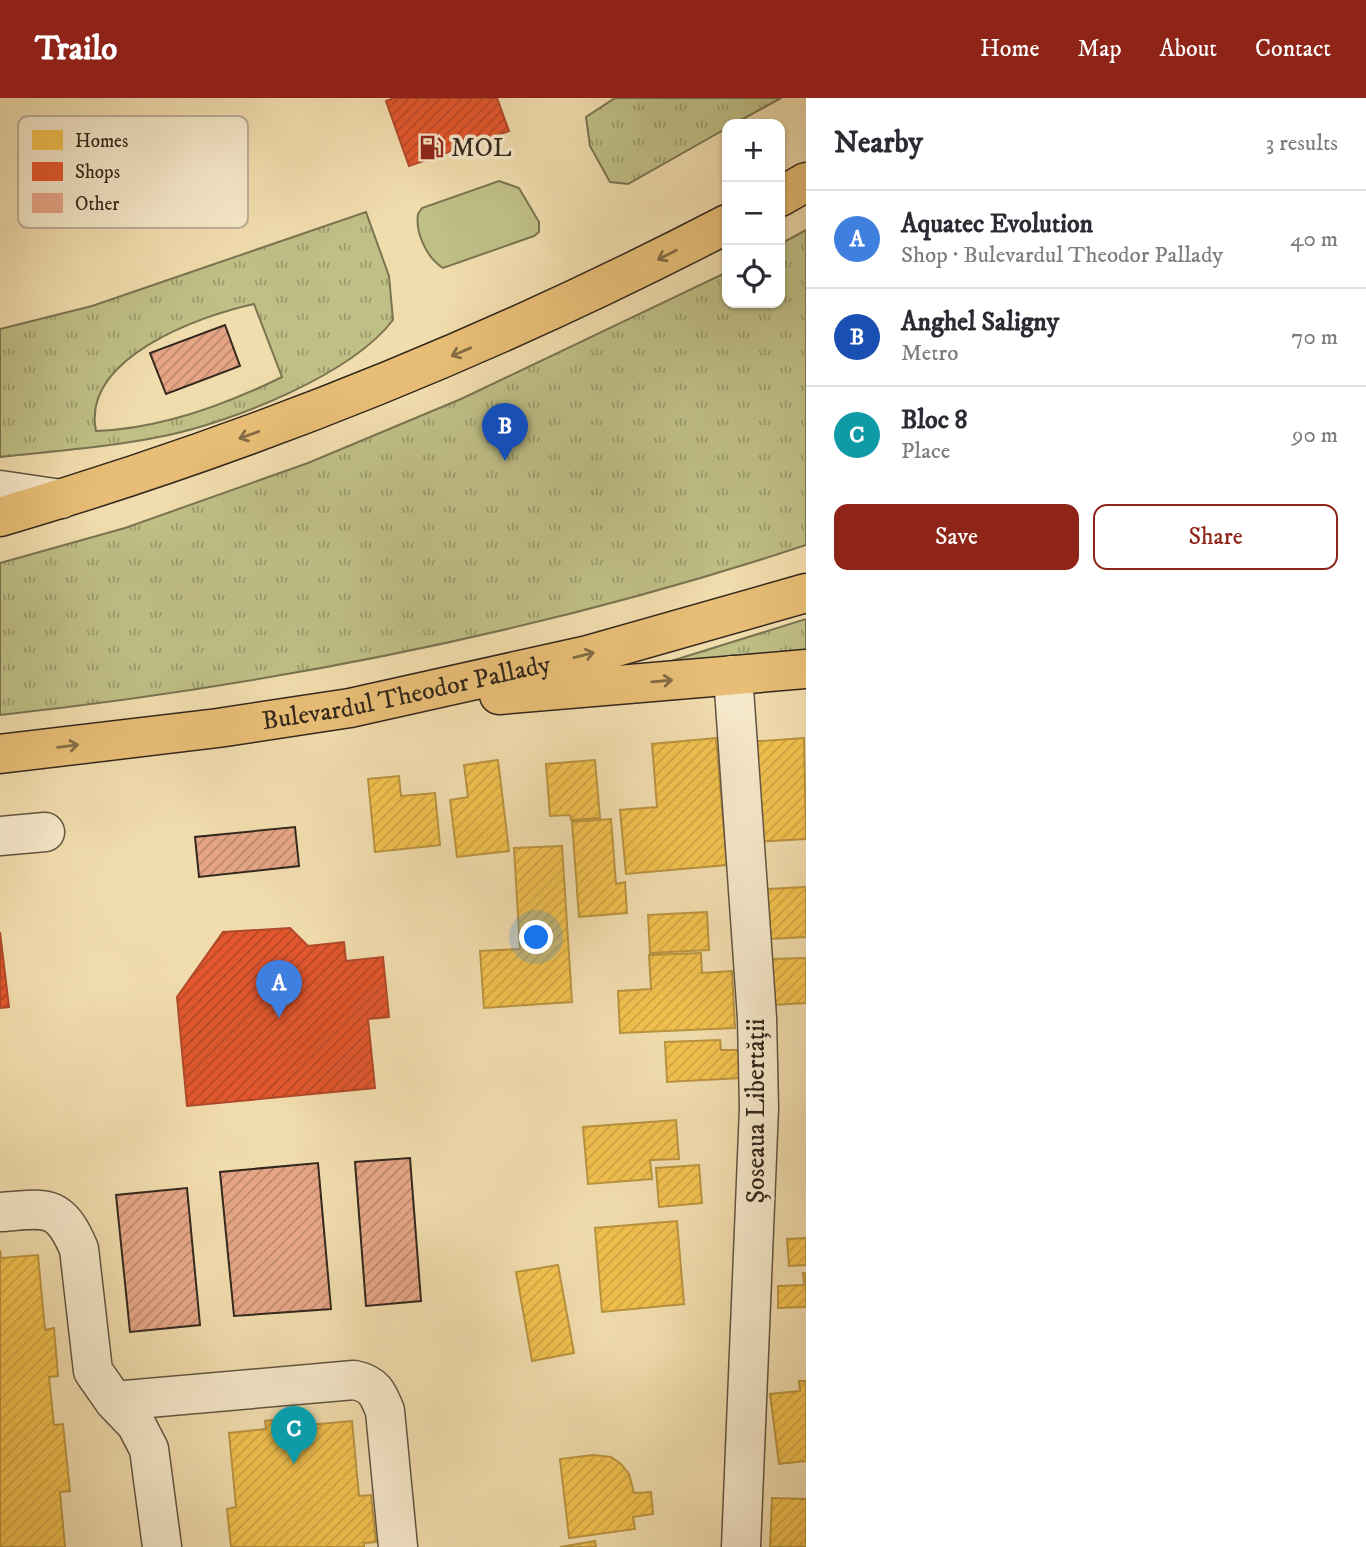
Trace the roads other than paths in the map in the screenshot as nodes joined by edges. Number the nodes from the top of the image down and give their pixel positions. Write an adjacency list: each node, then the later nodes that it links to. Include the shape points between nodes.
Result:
1 (806, 183): 2 (main road)
2 (785, 194)
3 (722, 226): 5 (main road, one-way to 5, via 498,336 391,381 140,475)
4 (0, 490): 5 (street)
5 (61, 499): 6 (main road)
6 (0, 517)
7 (806, 593): 10 (main road, Bulevardul Theodor Pallady, one-way to 7, via 587,655)
8 (806, 668): 9 (main road)
9 (733, 675): 10 (main road, one-way to 9); 18 (street, Șoseaua Libertății, via 759,1108)
10 (350, 708): 11 (main road, Bulevardul Theodor Pallady, one-way to 10)
11 (0, 754)
12 (44, 832): 13 (street)
13 (0, 836)
14 (0, 1212): 15 (street, via 50,1210 72,1231 79,1249 93,1371)
15 (114, 1401): 16 (street, via 136,1424 149,1450); 17 (street, via 368,1383 378,1392 385,1411)
16 (162, 1547)
17 (398, 1547)
18 (741, 1547)

